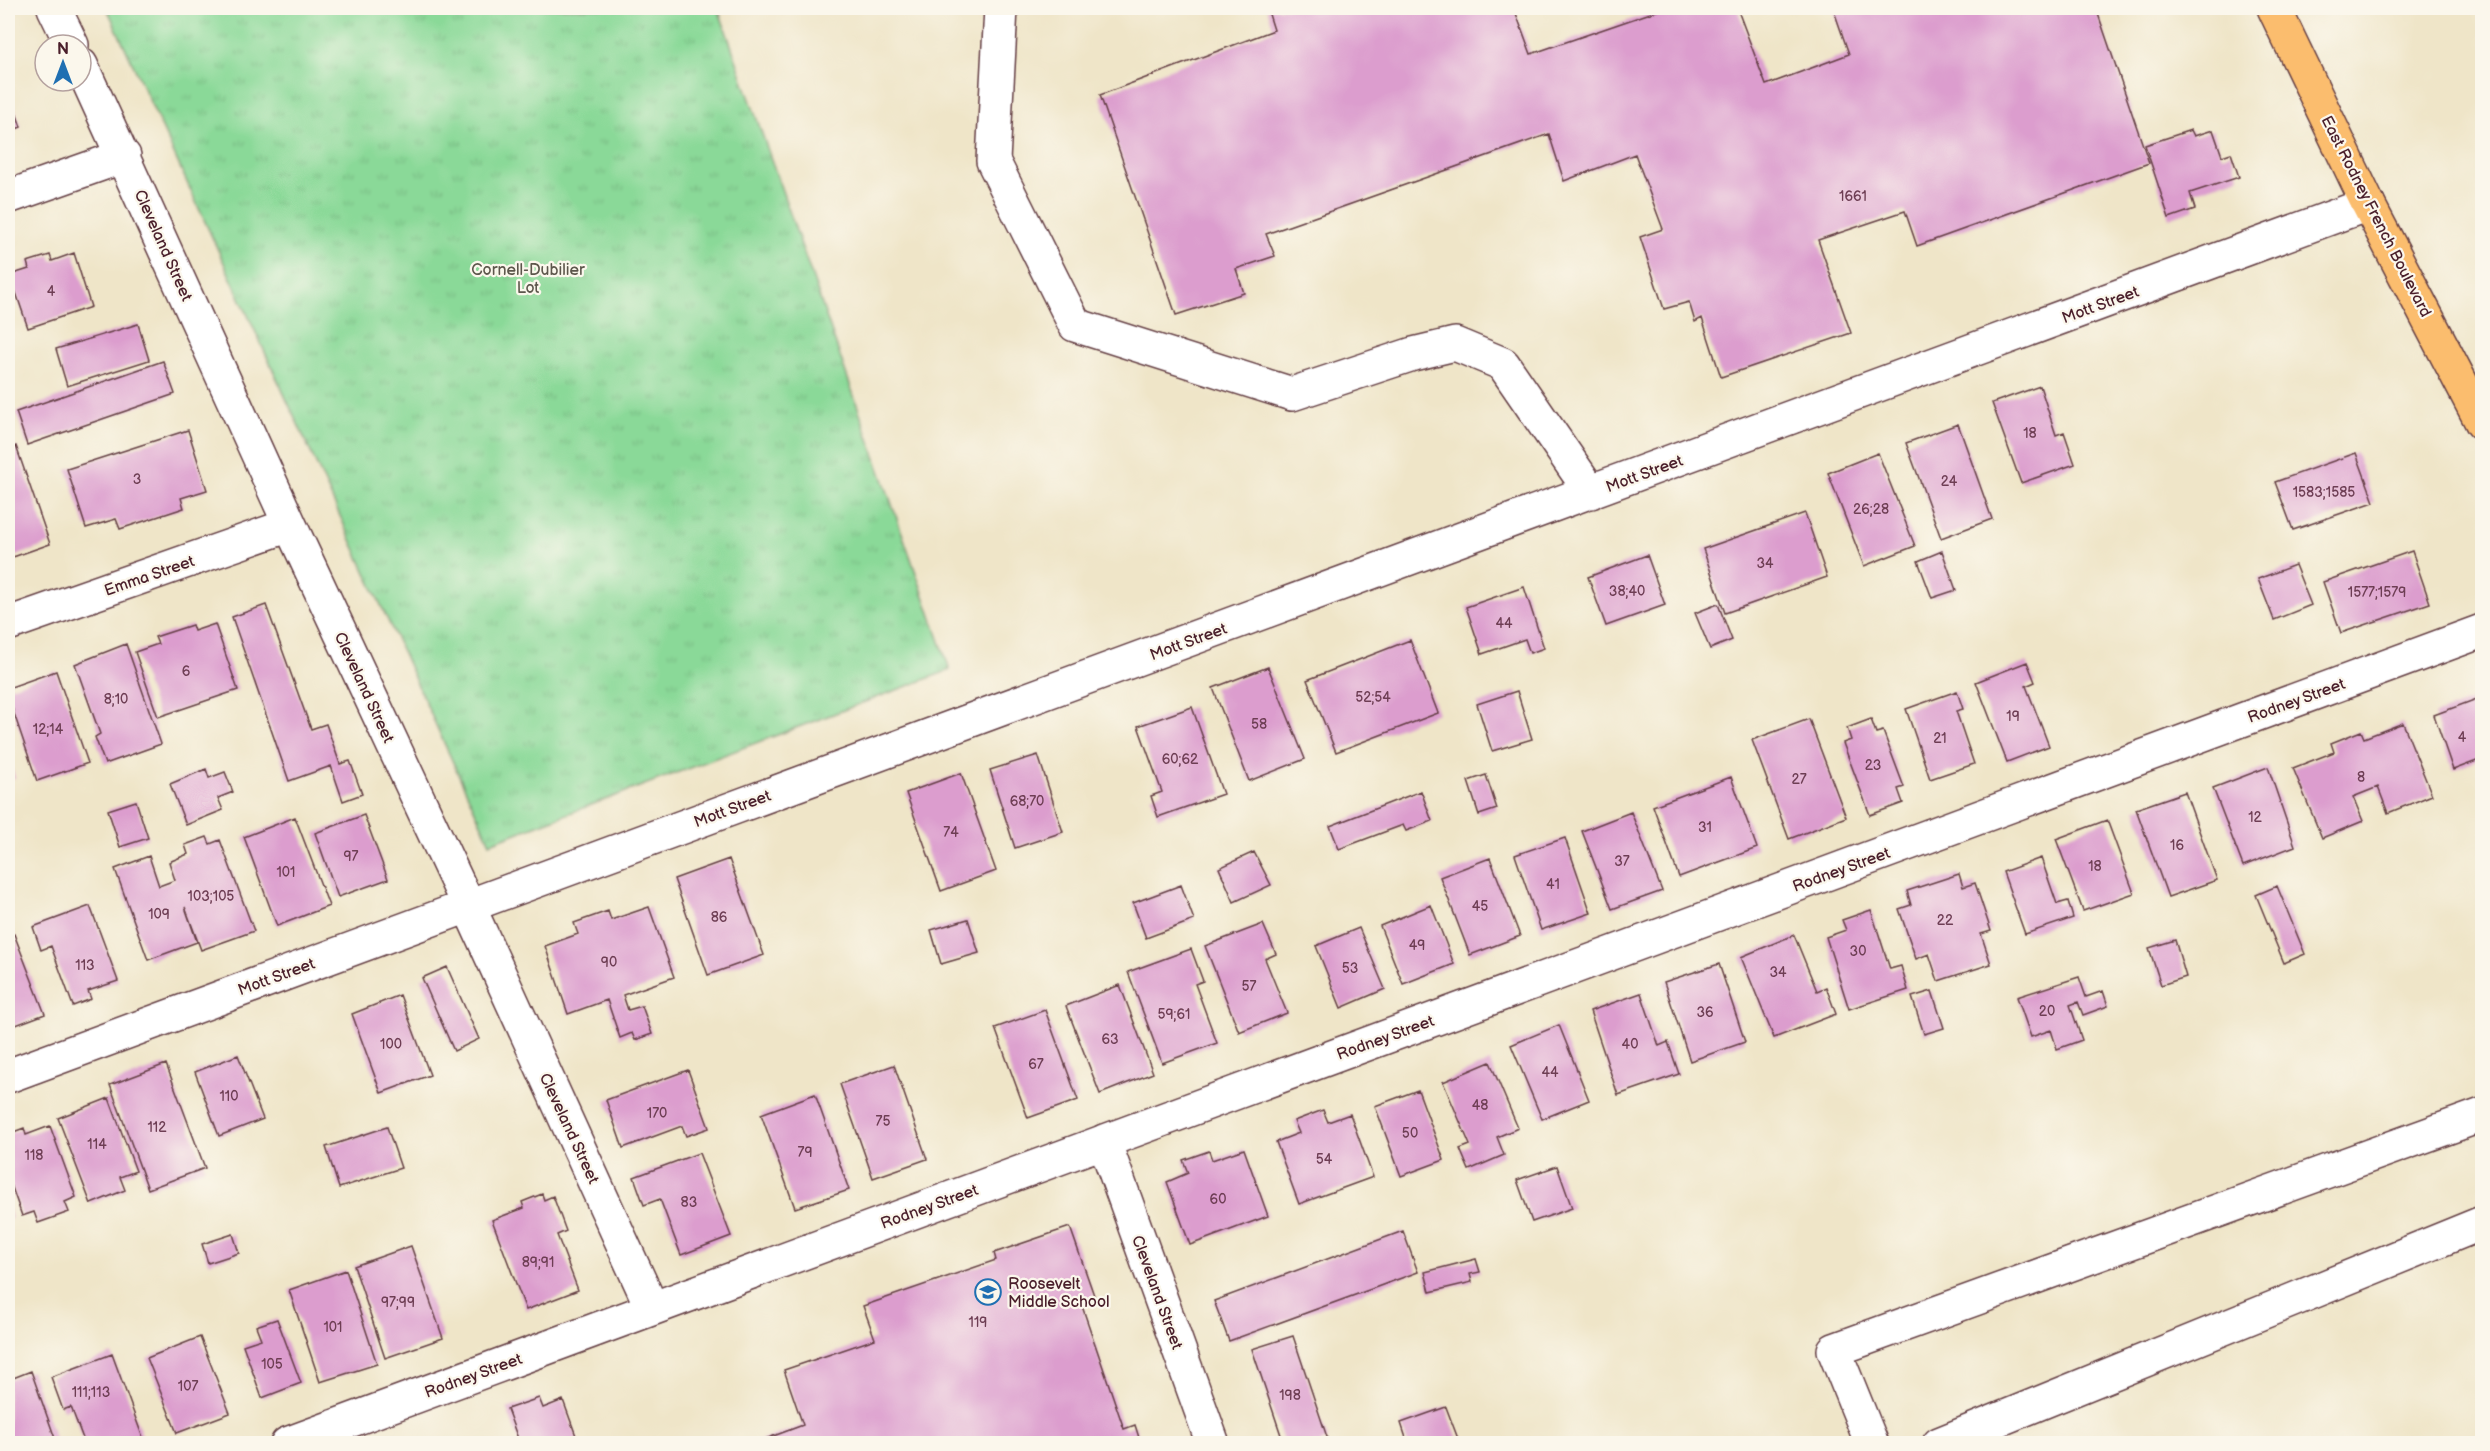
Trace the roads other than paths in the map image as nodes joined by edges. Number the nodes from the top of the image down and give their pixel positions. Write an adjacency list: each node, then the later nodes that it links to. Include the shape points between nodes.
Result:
1 (54, 8): 4 (street)
2 (1001, 8): 10 (street, via 993,161 1075,325 1292,394 1455,344 1503,364)
3 (2274, 8): 8 (main road, East Rodney French Boulevard)
4 (66, 33)
5 (93, 90): 6 (street, Cleveland Street)
6 (124, 156): 7 (street); 11 (street, Cleveland Street)
7 (8, 197)
8 (2368, 204): 9 (main road, East Rodney French Boulevard); 10 (street, Mott Street)
9 (2482, 423)
10 (1591, 492): 14 (street, Mott Street)
11 (290, 525): 12 (street, Emma Street); 14 (street, Cleveland Street)
12 (8, 624)
13 (2482, 631): 17 (street, Rodney Street)
14 (468, 905): 15 (street, Mott Street); 19 (street, Cleveland Street)
15 (8, 1076)
16 (2482, 1115): 22 (street, via 1834,1350)
17 (1104, 1141): 19 (street, Rodney Street); 21 (street, Cleveland Street)
18 (2482, 1223): 23 (street)
19 (652, 1308): 20 (street, Rodney Street)
20 (287, 1443)
21 (1213, 1443)
22 (1872, 1443)
23 (1939, 1443)

